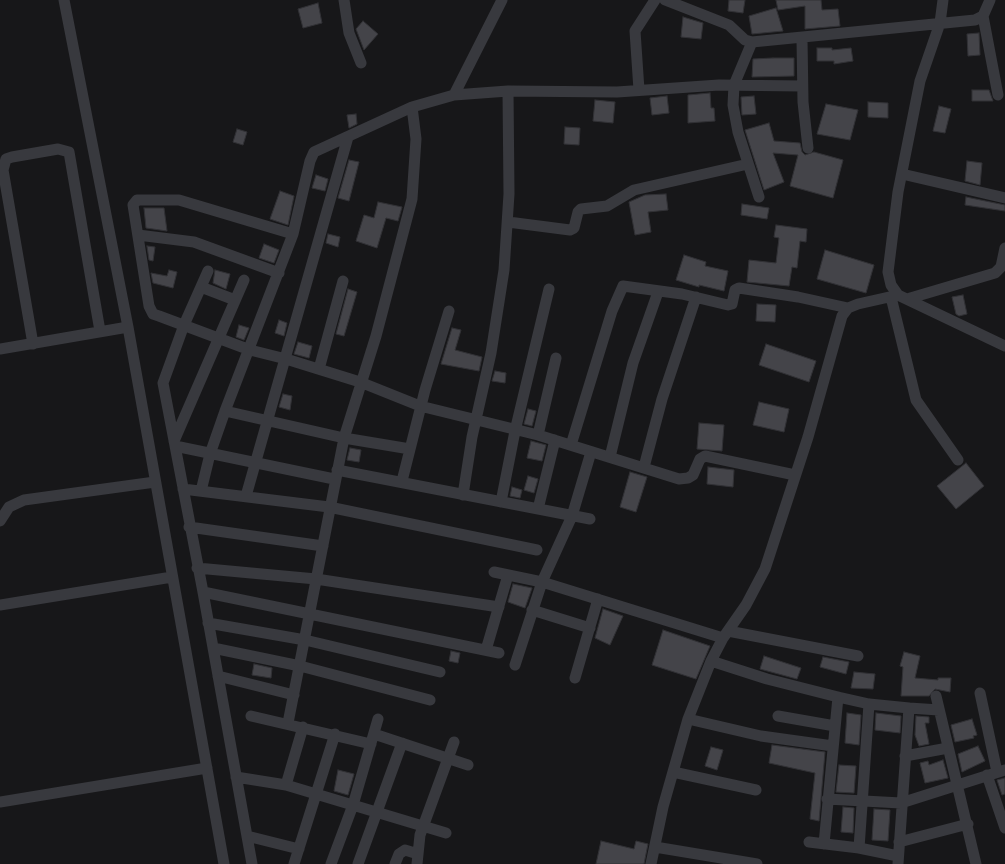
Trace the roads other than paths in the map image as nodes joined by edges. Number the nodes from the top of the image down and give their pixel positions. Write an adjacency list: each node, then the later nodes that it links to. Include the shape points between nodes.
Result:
1 (64, 0): 43 (street)
2 (344, 0): 12 (street, via 349,32)
3 (502, 0): 17 (street)
4 (655, 0): 15 (street, via 635,31)
5 (665, 0): 11 (street, via 729,25)
6 (943, 0): 9 (street)
7 (990, 0): 8 (street)
8 (983, 16): 9 (street, via 970,21); 18 (street)
9 (940, 22): 10 (street); 23 (street, via 920,81)
10 (802, 39): 11 (street); 14 (street)
11 (752, 42): 13 (street)
12 (361, 63)
13 (734, 85): 14 (street); 15 (street); 22 (street, via 734,115)
14 (802, 86): 21 (street)
15 (639, 90): 16 (street)
16 (508, 91): 17 (street); 26 (street)
17 (454, 95): 19 (street)
18 (998, 96)
19 (412, 107): 20 (street); 53 (street, via 416,139 412,199 379,326)
20 (348, 138): 27 (street, via 319,149 312,156); 51 (street)
21 (808, 148)
22 (748, 164): 24 (street); 26 (street, via 634,190 606,206 580,209 574,228 570,230)
23 (902, 174): 25 (street); 38 (street, via 888,259 891,285)
24 (759, 197)
25 (1005, 198)
26 (508, 222): 56 (street, via 497,314)
27 (293, 234): 28 (street, via 188,202 150,199 137,200 133,205); 31 (street)
28 (138, 235): 31 (street, via 194,242); 42 (street, via 151,310)
29 (1005, 248): 38 (street, via 1001,267 995,273)
30 (208, 271): 34 (street)
31 (278, 273): 49 (street)
32 (244, 280): 39 (street)
33 (343, 281): 52 (street)
34 (201, 287): 39 (street); 42 (street)
35 (548, 289): 58 (street)
36 (658, 292): 37 (street); 63 (street, via 627,285 620,289); 67 (street, via 633,363)
37 (696, 297): 40 (street, via 730,305 735,290 739,288); 70 (street, via 662,399)
38 (898, 297): 40 (street); 47 (street); 68 (street, via 916,400)
39 (235, 300): 45 (street)
40 (848, 308): 72 (street, via 839,324)
41 (449, 311): 54 (street)
42 (184, 324): 45 (street); 62 (street, via 164,379)
43 (128, 327): 44 (street); 74 (street)
44 (100, 331): 46 (street); 46 (street, via 69,152 58,149 12,157 6,159 3,170)
45 (218, 338): 49 (street); 62 (street)
46 (33, 344): 48 (street)
47 (1005, 346)
48 (0, 349)
49 (250, 350): 51 (street); 55 (street)
50 (556, 358): 59 (street)
51 (286, 359): 52 (street); 57 (street)
52 (319, 369): 53 (street)
53 (360, 382): 54 (street); 60 (street)
54 (420, 406): 56 (street); 64 (street)
55 (225, 411): 57 (street); 66 (street)
56 (475, 420): 58 (street); 78 (street)
57 (266, 421): 60 (street); 69 (street)
58 (514, 431): 59 (street); 79 (street)
59 (538, 435): 61 (street)
60 (344, 438): 64 (street); 71 (street)
61 (555, 440): 63 (street); 81 (street)
62 (174, 443): 66 (street); 75 (street)
63 (572, 445): 65 (street)
64 (410, 449): 73 (street)
65 (591, 452): 67 (street); 82 (street)
66 (210, 454): 69 (street); 76 (street)
67 (610, 457): 70 (street)
68 (958, 460)
69 (254, 463): 71 (street); 77 (street)
70 (644, 467): 72 (street, via 683,479 692,475 700,458 712,456)
71 (336, 475): 73 (street); 80 (street)
72 (795, 475): 102 (street, via 760,580)
73 (402, 481): 78 (street)
74 (155, 482): 84 (street, via 24,500 9,508); 91 (street)
75 (183, 489): 76 (street); 85 (street)
76 (201, 491): 77 (street)
77 (246, 496): 80 (street)
78 (463, 496): 79 (street)
79 (501, 502): 81 (street)
80 (329, 507): 86 (street); 87 (street)
81 (538, 509): 82 (street)
82 (572, 516): 83 (street); 93 (street)
83 (590, 519)
84 (0, 520)
85 (190, 527): 86 (street); 88 (street)
86 (323, 546): 92 (street)
87 (537, 550)
88 (197, 568): 92 (street); 94 (street)
89 (494, 572): 90 (street)
90 (508, 575): 93 (street); 97 (street)
91 (172, 577): 96 (street); 138 (street)
92 (316, 579): 97 (street); 99 (street)
93 (542, 582): 95 (street); 98 (street)
94 (203, 592): 99 (street); 100 (street)
95 (598, 599): 101 (street); 102 (street)
96 (0, 605)
97 (499, 607): 105 (street)
98 (532, 610): 101 (street); 109 (street)
99 (310, 614): 103 (street); 105 (street)
100 (208, 623): 103 (street); 104 (street)
101 (590, 628): 113 (street)
102 (726, 634): 107 (street); 108 (street)
103 (305, 640): 110 (street); 111 (street)
104 (213, 648): 110 (street); 112 (street)
105 (486, 650): 106 (street)
106 (499, 653)
107 (858, 656)
108 (710, 661): 117 (street); 125 (street)
109 (515, 665)
110 (300, 666): 115 (street); 118 (street)
111 (440, 672)
112 (218, 676): 115 (street); 141 (street)
113 (575, 678)
114 (980, 693): 140 (street)
115 (294, 694): 126 (street)
116 (936, 696): 121 (street)
117 (838, 697): 119 (street); 128 (street)
118 (430, 700)
119 (868, 704): 120 (street); 147 (street)
120 (909, 708): 121 (street); 135 (street)
121 (940, 710): 134 (street)
122 (250, 716): 126 (street)
123 (778, 716): 128 (street)
124 (378, 718): 130 (street)
125 (688, 719): 133 (street, via 761,736); 139 (street)
126 (288, 723): 127 (street)
127 (303, 726): 129 (street); 142 (street)
128 (835, 726): 133 (street)
129 (335, 734): 130 (street); 145 (street)
130 (373, 739): 132 (street); 150 (street)
131 (454, 742): 136 (street)
132 (402, 743): 136 (street); 151 (street)
133 (832, 746): 146 (street)
134 (948, 748): 135 (street); 143 (street)
135 (906, 756): 149 (street)
136 (448, 758): 137 (street); 153 (street)
137 (468, 765)
138 (207, 768): 148 (street); 165 (street)
139 (673, 772): 144 (street); 160 (street)
140 (996, 772): 143 (street); 154 (street)
141 (236, 777): 142 (street); 156 (street)
142 (286, 785): 145 (street)
143 (958, 785): 149 (street); 152 (street)
144 (756, 790)
145 (317, 794): 150 (street); 162 (street)
146 (827, 799): 147 (street); 159 (street)
147 (862, 800): 149 (street); 161 (street)
148 (0, 802)
149 (901, 803): 158 (street)
150 (353, 805): 151 (street); 168 (street)
151 (378, 812): 153 (street); 169 (street)
152 (968, 824): 158 (street); 173 (street)
153 (422, 827): 155 (street); 163 (street)
154 (1005, 828)
155 (446, 833)
156 (247, 836): 162 (street); 166 (street)
157 (809, 842): 159 (street)
158 (899, 842): 164 (street)
159 (824, 844): 161 (street)
160 (654, 847): 171 (street); 172 (street)
161 (860, 848): 164 (street)
162 (299, 849): 167 (street)
163 (418, 859): 170 (street, via 405,850 399,854)
164 (898, 860)
165 (224, 864)
166 (252, 864)
167 (294, 864)
168 (331, 864)
169 (358, 864)
170 (395, 864)
171 (651, 864)
172 (757, 864)
173 (976, 864)

